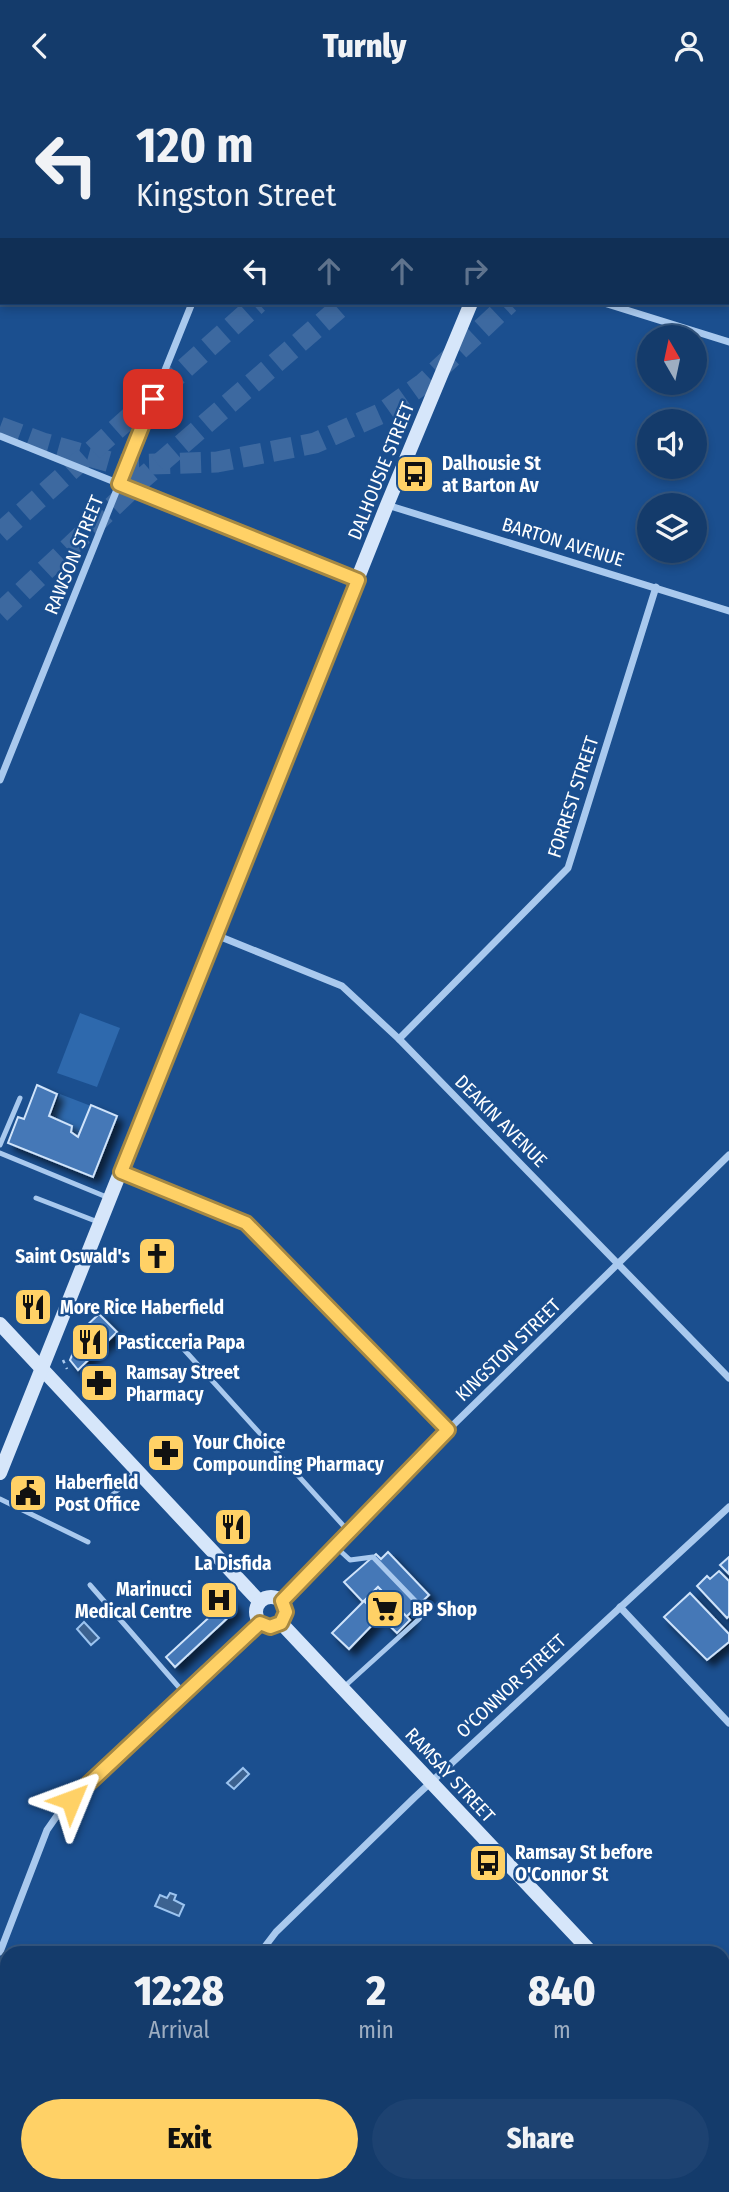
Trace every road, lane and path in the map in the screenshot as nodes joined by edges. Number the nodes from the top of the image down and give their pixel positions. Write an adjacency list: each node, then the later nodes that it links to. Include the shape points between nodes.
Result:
1 (191, 305): 6 (street, RAWSON STREET)
2 (470, 305): 7 (street, DALHOUSIE STREET)
3 (610, 305): 4 (street)
4 (729, 342)
5 (0, 436): 6 (street)
6 (119, 484): 8 (street); 11 (street, RAWSON STREET)
7 (387, 505): 8 (street, DALHOUSIE STREET); 9 (street, BARTON AVENUE)
8 (358, 580): 12 (street, DALHOUSIE STREET)
9 (656, 587): 10 (street, BARTON AVENUE); 13 (street, FORREST STREET, via 568,868)
10 (729, 611)
11 (0, 781)
12 (216, 935): 13 (street, DEAKIN AVENUE, via 342,986); 18 (street, DALHOUSIE STREET)
13 (399, 1039): 22 (street, DEAKIN AVENUE)
14 (20, 1098): 15 (lane)
15 (0, 1145)
16 (0, 1153): 20 (lane)
17 (729, 1155): 22 (street, KINGSTON STREET)
18 (121, 1172): 20 (street, DALHOUSIE STREET); 29 (street, via 246,1223)
19 (36, 1198): 21 (lane)
20 (109, 1198): 21 (street, DALHOUSIE STREET)
21 (99, 1223): 26 (street, DALHOUSIE STREET)
22 (620, 1264): 28 (street, DEAKIN AVENUE); 29 (street, KINGSTON STREET)
23 (0, 1324): 26 (street)
24 (179, 1345): 35 (lane)
25 (64, 1360): 27 (path)
26 (42, 1369): 30 (street); 31 (street, DALHOUSIE STREET)
27 (67, 1369)
28 (729, 1378)
29 (448, 1430): 35 (street, KINGSTON STREET)
30 (138, 1471): 34 (lane); 39 (street)
31 (0, 1473)
32 (0, 1499): 36 (lane)
33 (729, 1507): 41 (street, O'CONNOR STREET)
34 (98, 1509)
35 (350, 1533): 37 (street, KINGSTON STREET)
36 (88, 1542)
37 (337, 1547): 40 (street, KINGSTON STREET); 44 (lane, via 350,1560 373,1557 424,1610)
38 (90, 1585): 45 (lane)
39 (260, 1601): 40 (street, via 271,1596); 42 (street, via 255,1609)
40 (282, 1601): 43 (street, via 286,1612)
41 (620, 1607): 46 (street); 47 (street, O'CONNOR STREET)
42 (260, 1623): 43 (street, via 270,1627); 45 (street)
43 (281, 1623): 44 (street, RAMSAY STREET)
44 (343, 1689): 47 (street, RAMSAY STREET)
45 (184, 1693): 48 (street, via 61,1810 47,1830)
46 (729, 1723)
47 (431, 1782): 49 (street, O'CONNOR STREET); 50 (street, RAMSAY STREET)
48 (2, 1946)
49 (265, 1946)
50 (585, 1946)

